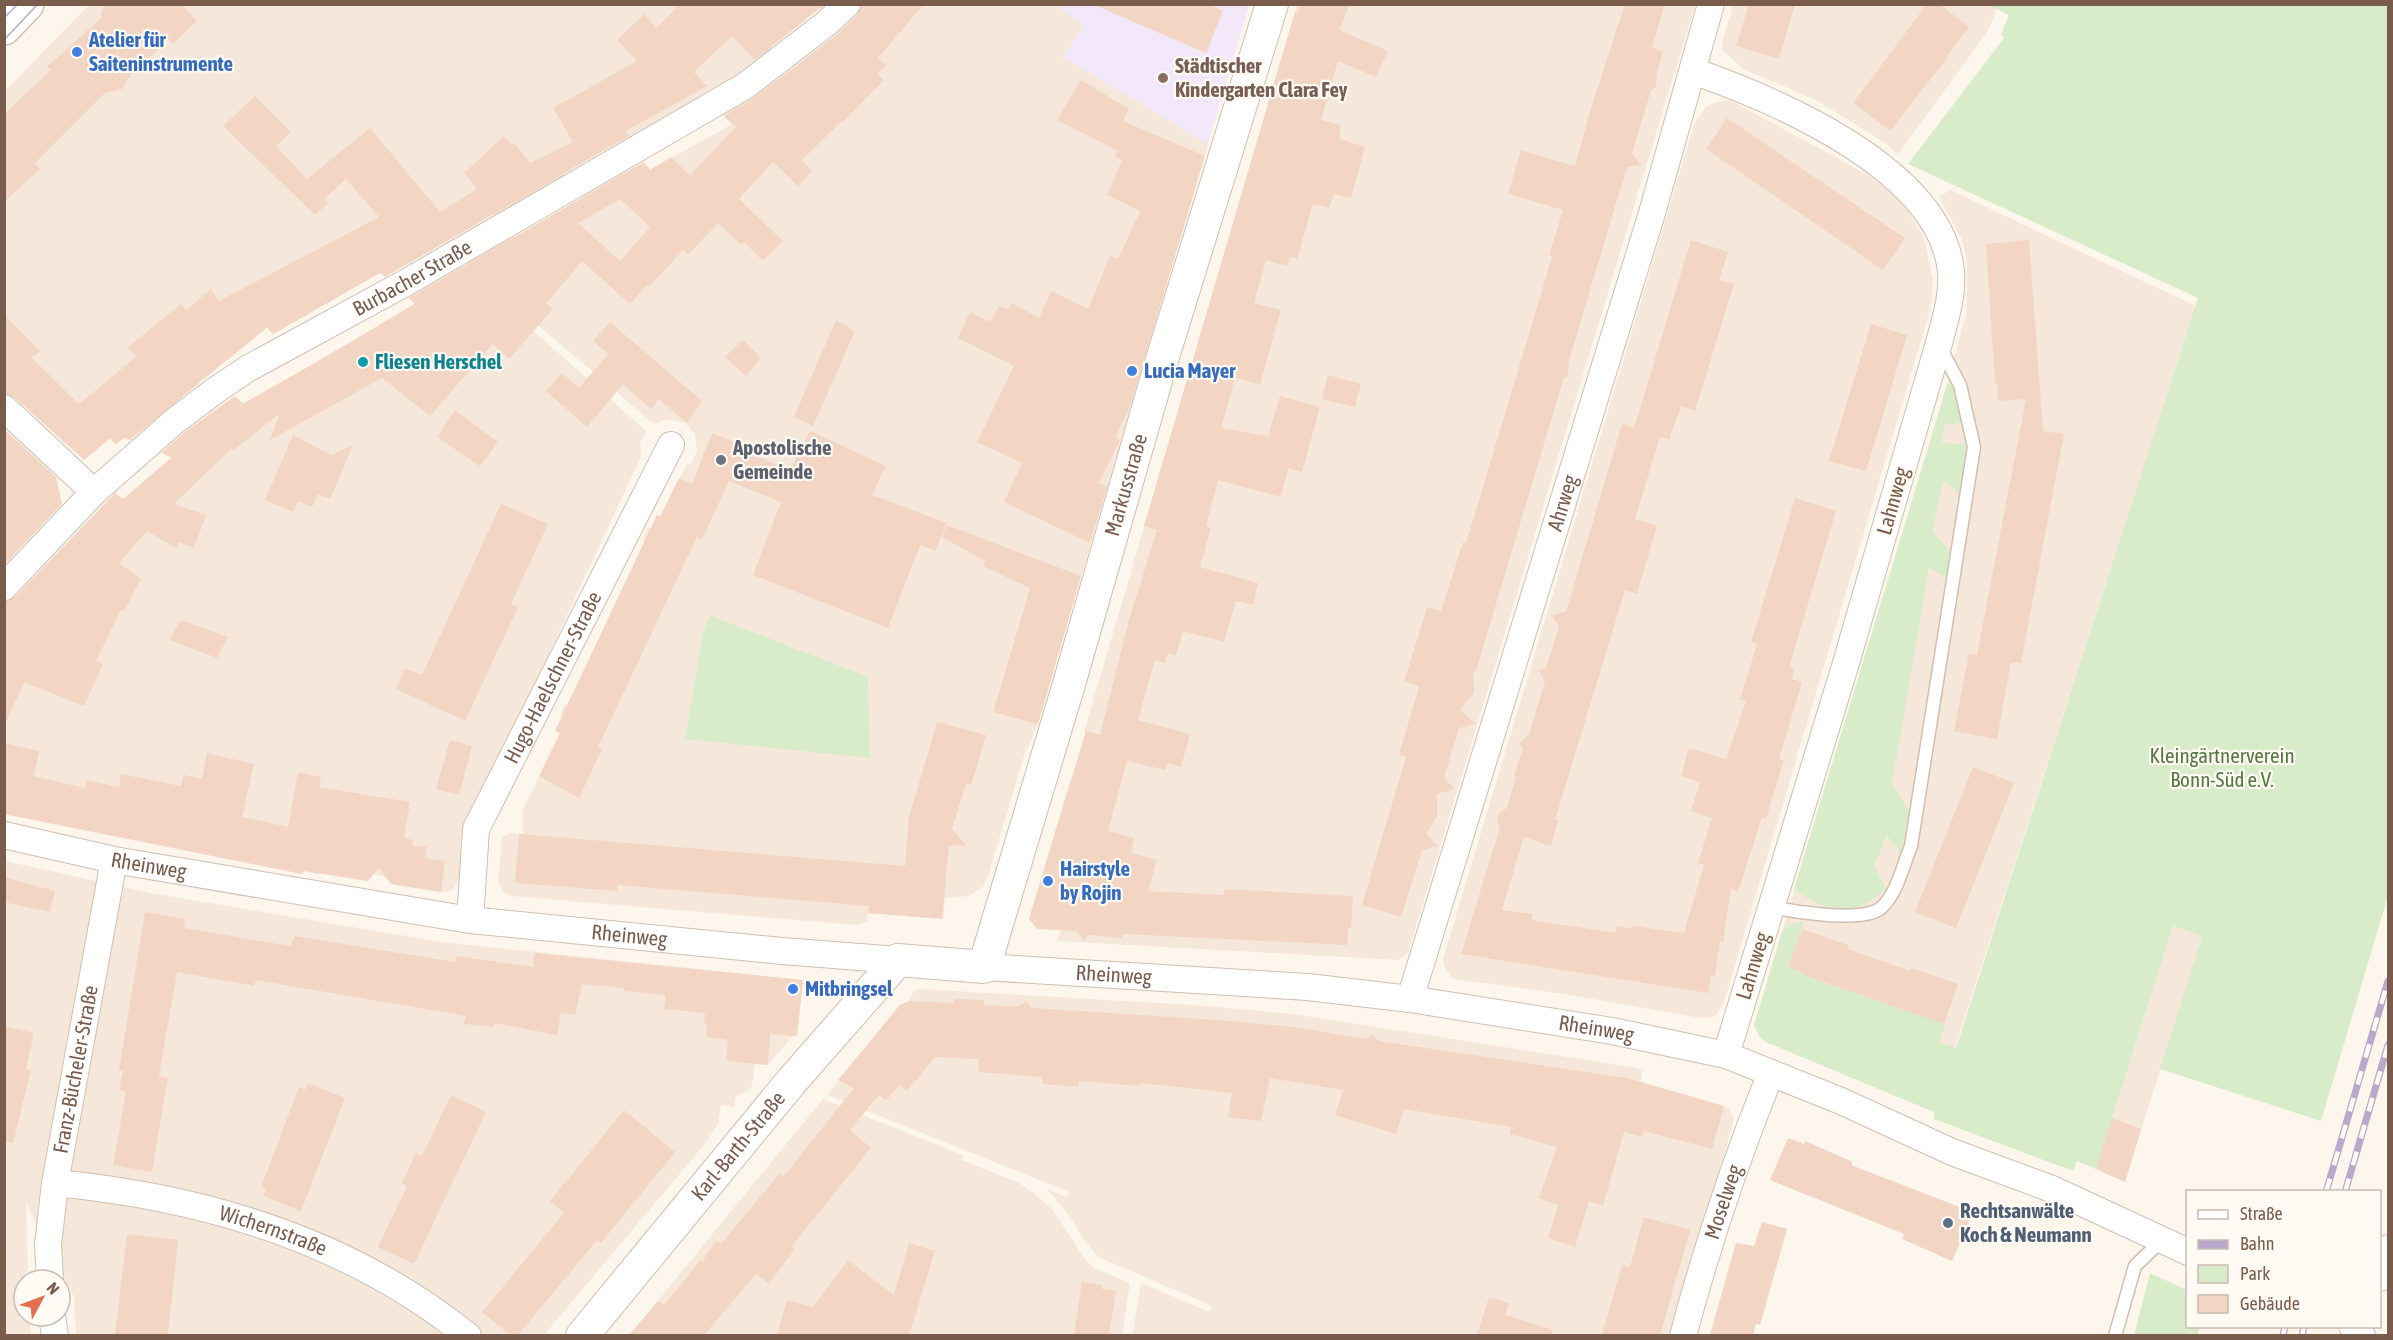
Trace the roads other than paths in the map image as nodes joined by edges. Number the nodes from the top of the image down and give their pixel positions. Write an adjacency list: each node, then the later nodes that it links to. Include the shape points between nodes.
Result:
1 (27, 4): 5 (main road)
2 (847, 4): 10 (street, Burbacher Straße, via 745,86 407,282 247,369 176,420)
3 (1272, 4): 17 (street, Markusstraße, via 1161,363)
4 (1711, 4): 6 (street, Ahrweg)
5 (4, 28)
6 (1693, 71): 7 (street, Lahnweg, via 1809,121 1860,150 1912,192 1937,227 1951,272 1950,302); 18 (street, Ahrweg)
7 (1939, 343): 14 (street, Lahnweg); 14 (lane, via 1960,385 1974,447 1911,846 1892,893 1880,909 1861,914 1808,915)
8 (4, 408): 10 (street)
9 (671, 445): 15 (street, Hugo-Haelschner-Straße, via 476,829)
10 (94, 492): 11 (street, Burbacher Straße)
11 (4, 587)
12 (4, 835): 13 (street, Rheinweg)
13 (114, 860): 15 (street, Rheinweg); 21 (street, Franz-Bücheler-Straße)
14 (1771, 907): 19 (street, Lahnweg)
15 (470, 920): 16 (street, Rheinweg)
16 (898, 960): 17 (street, Rheinweg); 28 (street, Karl-Barth-Straße, via 791,1082)
17 (984, 967): 18 (street, Rheinweg, via 1308,987)
18 (1410, 999): 19 (street, Rheinweg, via 1629,1034)
19 (1726, 1055): 20 (street, Rheinweg)
20 (1771, 1073): 22 (street, Rheinweg, via 1952,1152 2052,1189); 29 (street, Moselweg, via 1704,1257)
21 (55, 1183): 25 (street, Franz-Bücheler-Straße); 27 (street, Wichernstraße, via 173,1200 243,1218 322,1247 411,1294)
22 (2162, 1240): 24 (street, Rheinweg); 30 (lane, via 2135,1266)
23 (2388, 1248): 26 (street)
24 (2186, 1252)
25 (49, 1268)
26 (2381, 1271)
27 (468, 1335)
28 (582, 1335)
29 (1683, 1335)
30 (2115, 1335)

